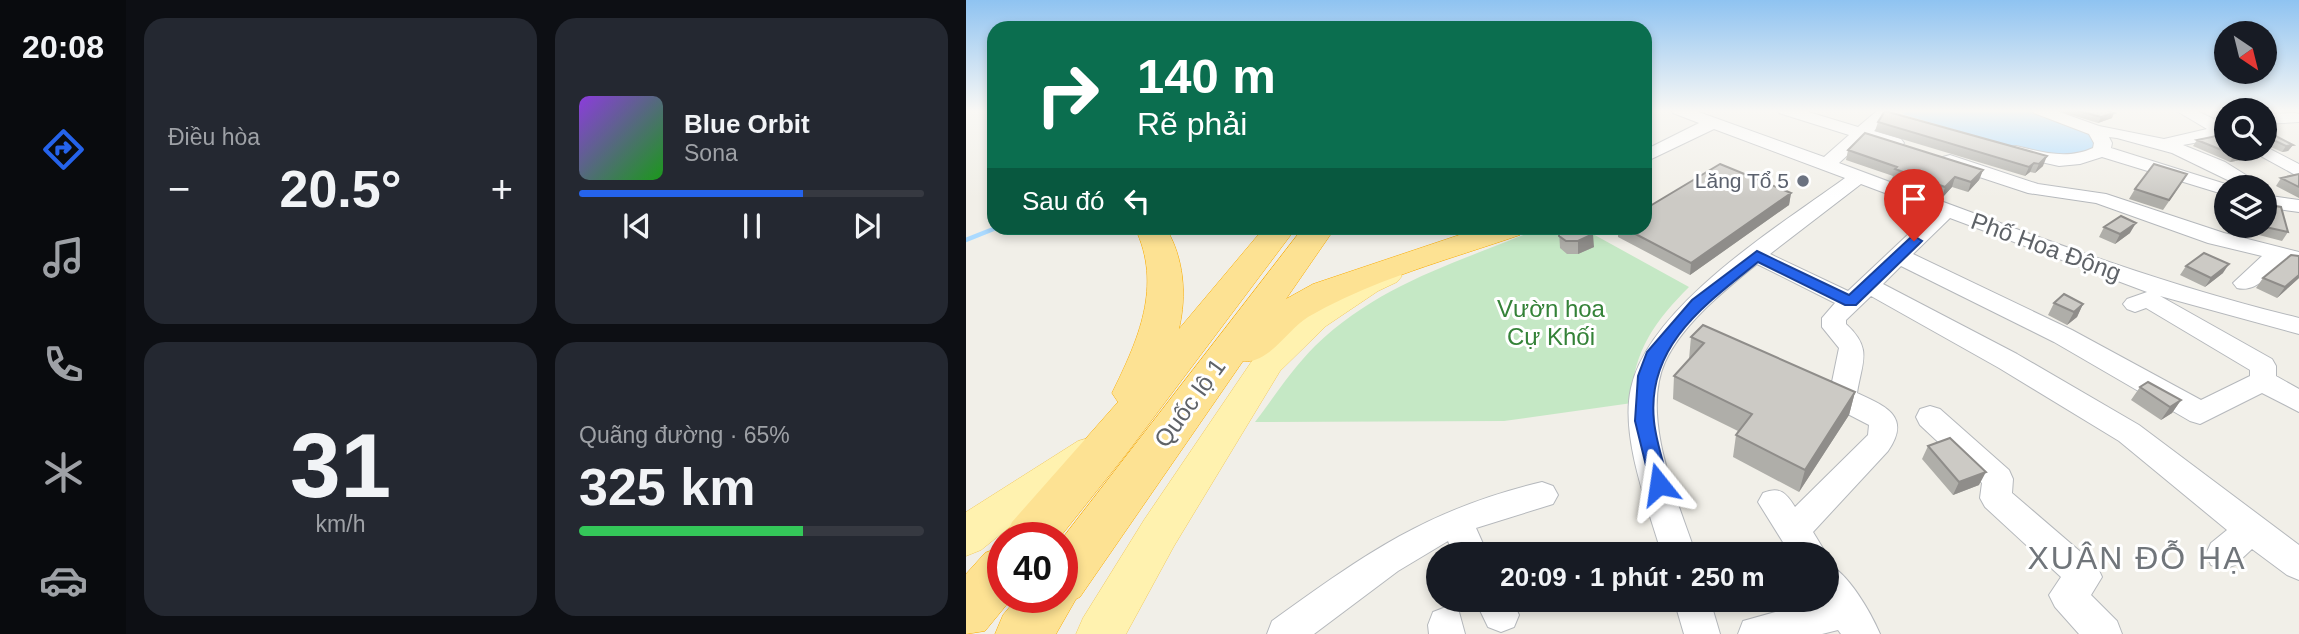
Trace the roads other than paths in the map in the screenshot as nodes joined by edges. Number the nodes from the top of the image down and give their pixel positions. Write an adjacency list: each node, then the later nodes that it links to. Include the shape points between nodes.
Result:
1 (1654, 140): 11 (street)
2 (1680, 140): 11 (street)
3 (1758, 140): 15 (street, Phố Hoa Động)
4 (1854, 140): 15 (street)
5 (1885, 140): 30 (street, via 2035,189 2099,198 2216,238)
6 (2101, 140): 12 (street)
7 (2146, 140): 17 (street)
8 (2184, 140): 9 (street)
9 (2171, 142)
10 (1997, 145): 12 (street, via 2058,161 2088,158)
11 (1667, 146): 13 (street)
12 (2101, 151): 19 (street)
13 (1652, 154)
14 (2277, 159): 16 (street)
15 (1826, 165): 18 (street, Phố Hoa Động)
16 (2299, 171)
17 (2234, 175)
18 (1859, 177): 22 (street, Phố Hoa Động); 28 (street)
19 (2214, 185)
20 (2277, 203): 21 (street)
21 (2299, 206)
22 (1946, 210): 29 (street); 34 (street, Phố Hoa Động, via 2169,292)
23 (1154, 235): 41 (highway, via 1164,257 1160,331)
24 (1274, 235): 41 (highway, Quốc lộ 1)
25 (1314, 235): 39 (highway, Quốc lộ 1)
26 (1490, 235): 27 (highway)
27 (1443, 252): 39 (highway, via 1325,292 1290,312); 62 (main road, via 1367,284 1315,319 1268,363)
28 (1757, 256): 32 (street); 50 (street, via 1705,297 1690,329 1656,352 1650,364 1644,387 1650,452)
29 (1899, 256): 32 (street); 36 (street, via 2063,336 2200,413)
30 (2289, 257): 31 (street)
31 (2245, 284)
32 (1860, 293): 37 (street, via 1832,323 1852,348); 47 (street, via 2008,361 2129,433)
33 (2135, 304): 36 (street, via 2148,299 2263,366)
34 (2299, 326)
35 (1804, 381): 37 (street)
36 (2263, 382): 38 (street)
37 (1842, 398): 46 (street, via 1878,415 1885,431)
38 (2299, 402)
39 (1182, 414): 53 (highway, Quốc lộ 1)
40 (1930, 417): 66 (street, via 1998,479 1996,498 2085,577 2067,595)
41 (1111, 441): 44 (highway, Quốc lộ 1); 48 (main road, via 1024,494)
42 (1542, 495): 45 (street)
43 (1774, 502): 51 (street)
44 (1043, 522)
45 (1457, 522): 49 (street); 63 (street, via 1390,557)
46 (1799, 525)
47 (2251, 530): 52 (street); 54 (street)
48 (966, 537)
49 (1465, 542)
50 (1675, 542)
51 (1801, 542)
52 (2223, 554)
53 (1078, 558)
54 (2299, 565)
55 (987, 589): 58 (highway)
56 (1839, 598): 60 (street)
57 (1696, 612): 64 (street)
58 (966, 613)
59 (1038, 613): 61 (highway)
60 (1855, 622): 65 (street)
61 (1023, 634)
62 (1100, 634)
63 (1285, 634)
64 (1702, 634)
65 (1756, 634)
66 (2104, 634)

